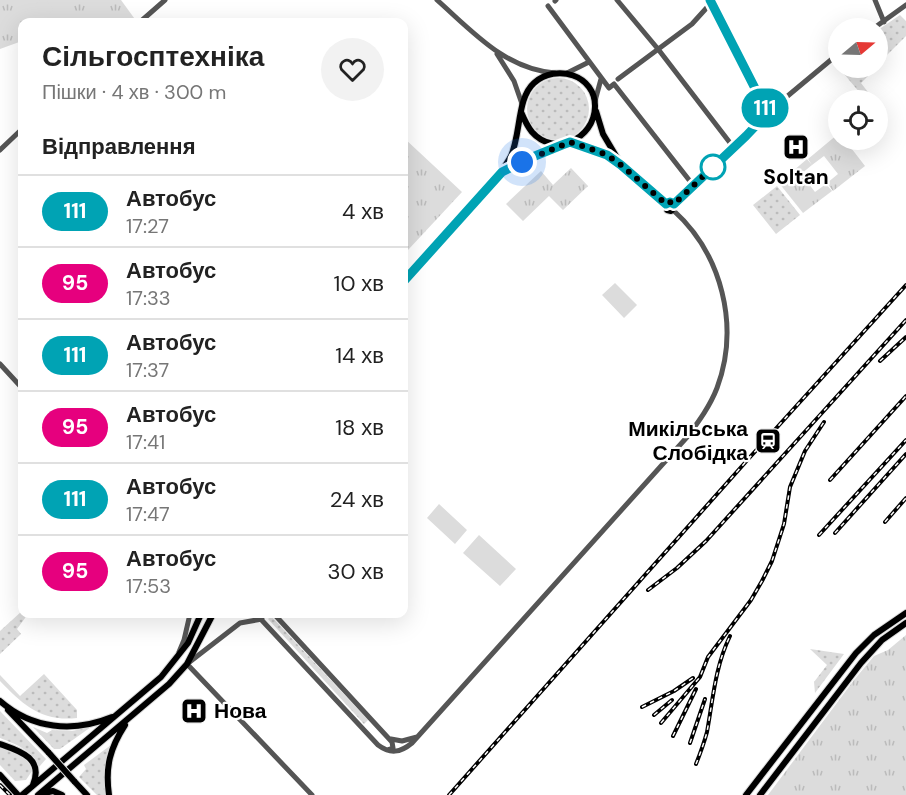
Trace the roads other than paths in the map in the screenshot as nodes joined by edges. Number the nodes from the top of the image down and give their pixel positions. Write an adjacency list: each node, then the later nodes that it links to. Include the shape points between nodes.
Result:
1 (165, 0): 8 (street)
2 (437, 0): 12 (street)
3 (617, 0): 11 (street)
4 (875, 0): 9 (street)
5 (711, 1): 11 (street, via 692,24); 21 (main road)
6 (906, 5): 10 (street)
7 (548, 6): 13 (street)
8 (145, 18)
9 (882, 18)
10 (888, 19)
11 (658, 50): 18 (street); 26 (street)
12 (496, 53): 15 (street, via 528,68); 19 (street, via 514,81)
13 (589, 62): 16 (street); 17 (street)
14 (828, 62): 21 (street)
15 (557, 73): 16 (main road); 19 (main road, via 532,84)
16 (567, 73): 20 (main road, via 587,86)
17 (601, 79): 20 (street); 30 (street, via 609,88 614,84)
18 (618, 79)
19 (522, 104): 22 (main road)
20 (595, 105): 24 (main road, via 590,124); 28 (main road, via 603,134)
21 (768, 108): 26 (main road)
22 (521, 112): 25 (main road, via 532,132 542,140); 29 (main road, via 516,141)
23 (18, 133): 27 (street)
24 (570, 142): 25 (main road); 28 (main road, via 599,151)
25 (562, 145): 29 (main road)
26 (734, 148): 30 (main road)
27 (0, 150)
28 (621, 165): 31 (main road)
29 (502, 172): 32 (main road)
30 (693, 185): 31 (main road)
31 (671, 206): 48 (street, via 707,253 724,298 725,351 713,397 688,436)
32 (408, 277)
33 (0, 364): 34 (street)
34 (18, 384)
35 (906, 613): 59 (main road, via 856,653)
36 (189, 618): 42 (street)
37 (199, 618): 42 (main road)
38 (211, 618): 43 (main road)
39 (278, 618): 47 (street)
40 (262, 619): 43 (street, via 240,623); 50 (street)
41 (906, 623): 60 (main road, via 882,640 861,663)
42 (175, 661): 45 (main road)
43 (187, 664): 46 (main road); 58 (street)
44 (0, 701): 45 (main road, via 24,717 60,727 95,723); 56 (main road, bridge)
45 (119, 715): 52 (main road)
46 (129, 718): 54 (main road); 57 (main road, via 112,747)
47 (387, 736): 48 (street, via 402,741); 50 (street, via 394,745)
48 (418, 736): 50 (street, via 402,750)
49 (0, 744): 52 (main road, via 31,760 36,774)
50 (385, 750)
51 (0, 775): 53 (main road)
52 (32, 787): 53 (main road)
53 (20, 795)
54 (38, 795): 55 (main road, via 53,791)
55 (62, 795)
56 (87, 795)
57 (109, 795)
58 (312, 795)
59 (746, 795)
60 (760, 795)

